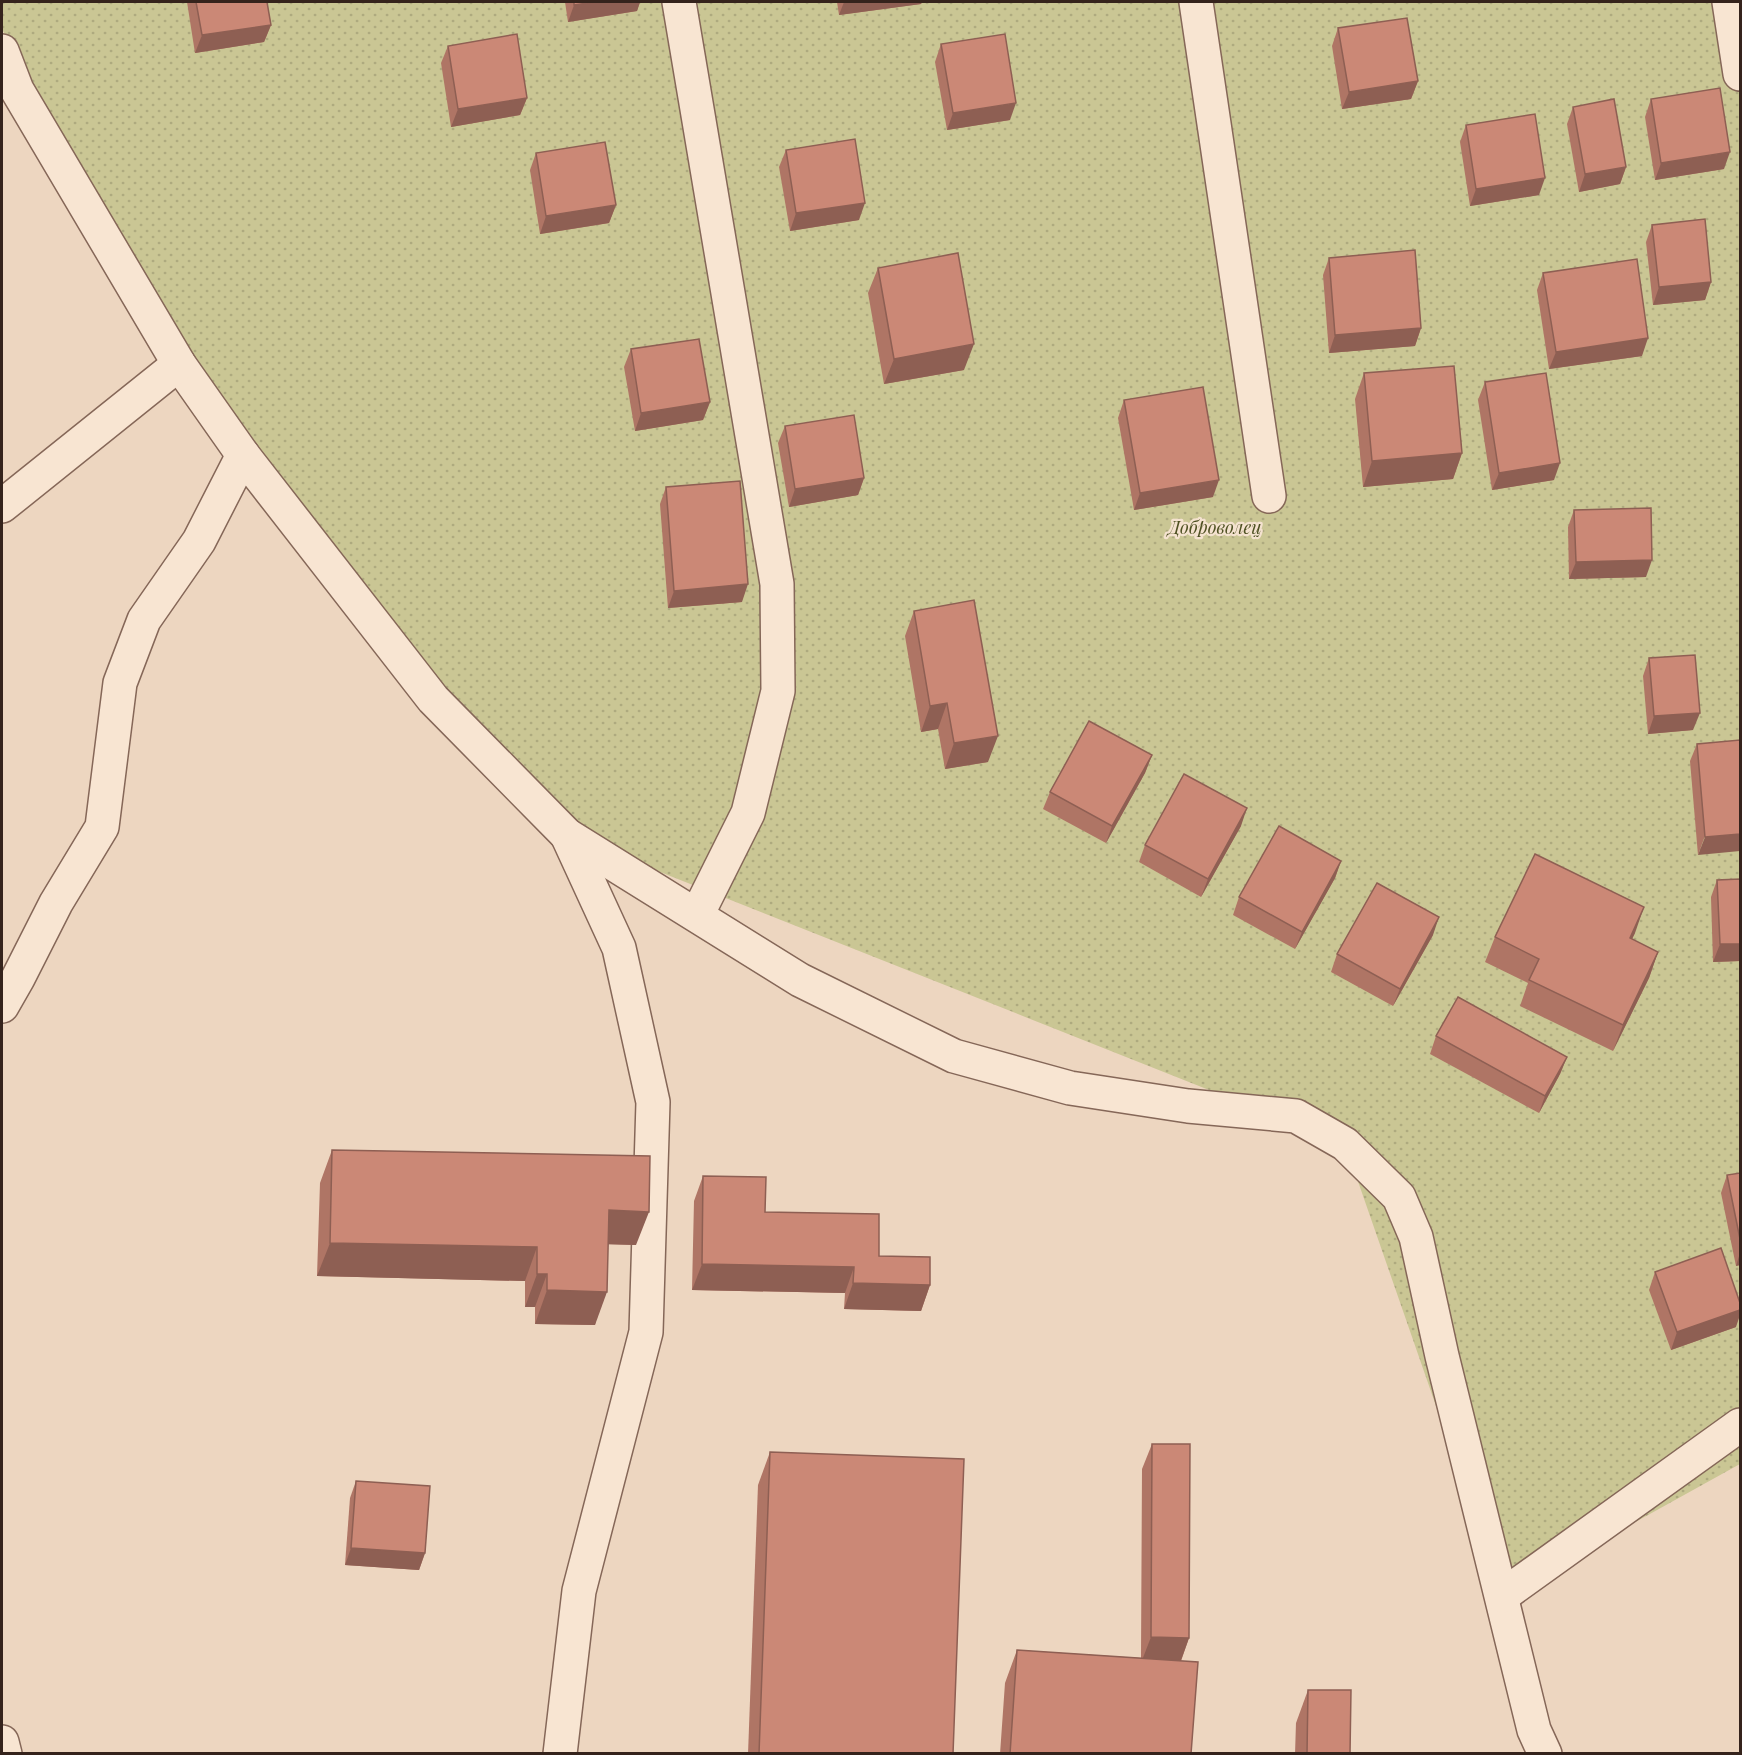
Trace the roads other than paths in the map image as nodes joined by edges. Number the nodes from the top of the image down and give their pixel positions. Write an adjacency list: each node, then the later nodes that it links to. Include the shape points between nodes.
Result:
1 (679, 2): 11 (street, via 777,584 778,691 748,813)
2 (1196, 2): 8 (street)
3 (1729, 2): 5 (street)
4 (2, 51): 6 (street, via 17,90)
5 (1740, 66)
6 (179, 364): 7 (street); 9 (street)
7 (243, 455): 10 (street, via 433,699); 12 (street, via 199,541 144,620 120,683 102,827 56,903)
8 (1269, 496)
9 (2, 506)
10 (567, 835): 11 (street); 17 (street, via 620,948 653,1102 646,1332 579,1591)
11 (697, 915): 14 (street, via 800,980 954,1056 1070,1088 1188,1106 1296,1116 1345,1144 1399,1197 1416,1237)
12 (2, 1006)
13 (1740, 1425): 14 (street)
14 (1502, 1596): 18 (street, via 1534,1730)
15 (2, 1742): 16 (street)
16 (5, 1754)
17 (560, 1754)
18 (1545, 1754)

